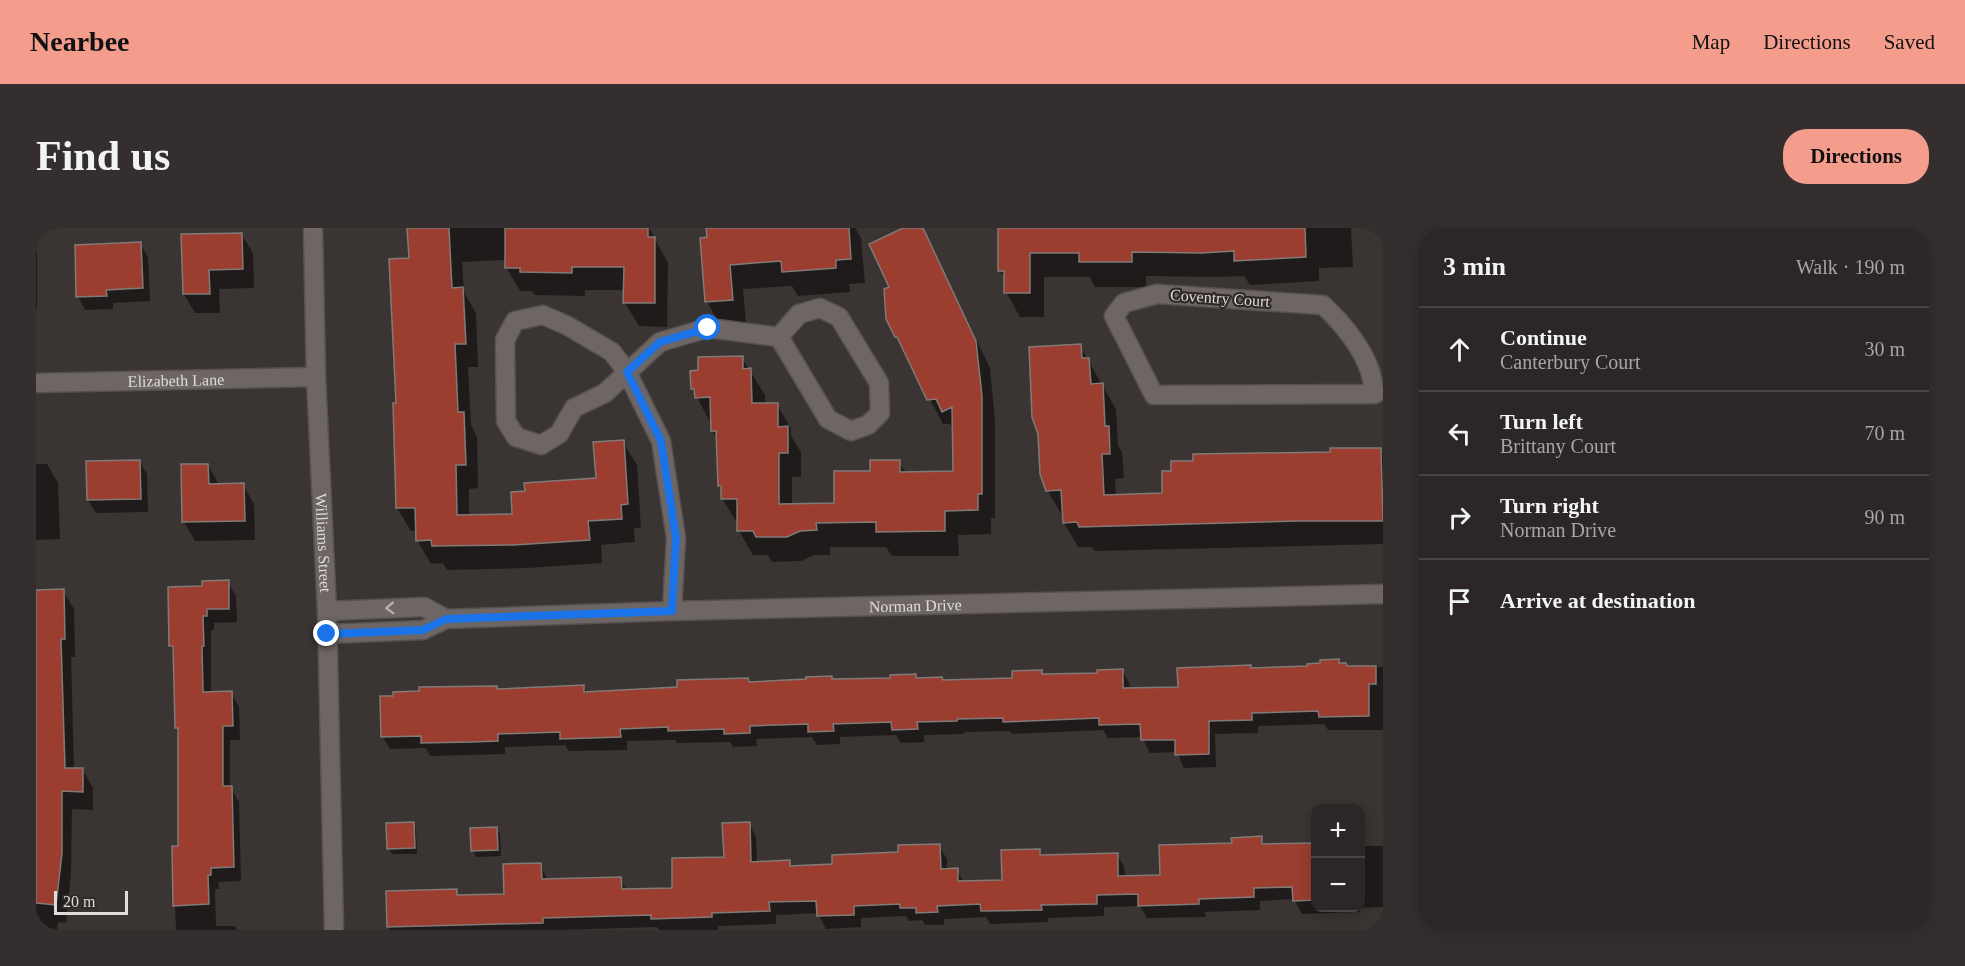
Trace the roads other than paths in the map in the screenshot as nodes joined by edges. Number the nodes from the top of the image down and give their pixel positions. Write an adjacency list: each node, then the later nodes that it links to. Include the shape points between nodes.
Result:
1 (313, 228): 4 (street, Williams Street)
2 (778, 337): 2 (street, via 799,314 820,308 840,317 879,383 880,413 868,425 851,431 828,419); 3 (street, via 708,328 660,342)
3 (627, 372): 3 (street, via 612,352 568,326 543,315 515,321 505,340 506,421 516,437 541,445 559,434 574,408 605,393); 9 (street, via 661,441 676,538)
4 (316, 377): 5 (street, Elizabeth Lane); 8 (street, Williams Street)
5 (36, 383)
6 (1379, 394): 6 (street, Coventry Court, via 1154,395 1114,316 1124,303 1157,294 1323,305 1356,343)
7 (1383, 594): 9 (street, Norman Drive)
8 (327, 611): 10 (street, Norman Drive, one-way to 8, via 423,607); 11 (street, Williams Street)
9 (672, 611): 10 (street, Norman Drive)
10 (446, 619): 11 (street, Norman Drive, via 423,630)
11 (327, 634): 12 (street, Williams Street)
12 (334, 930)

